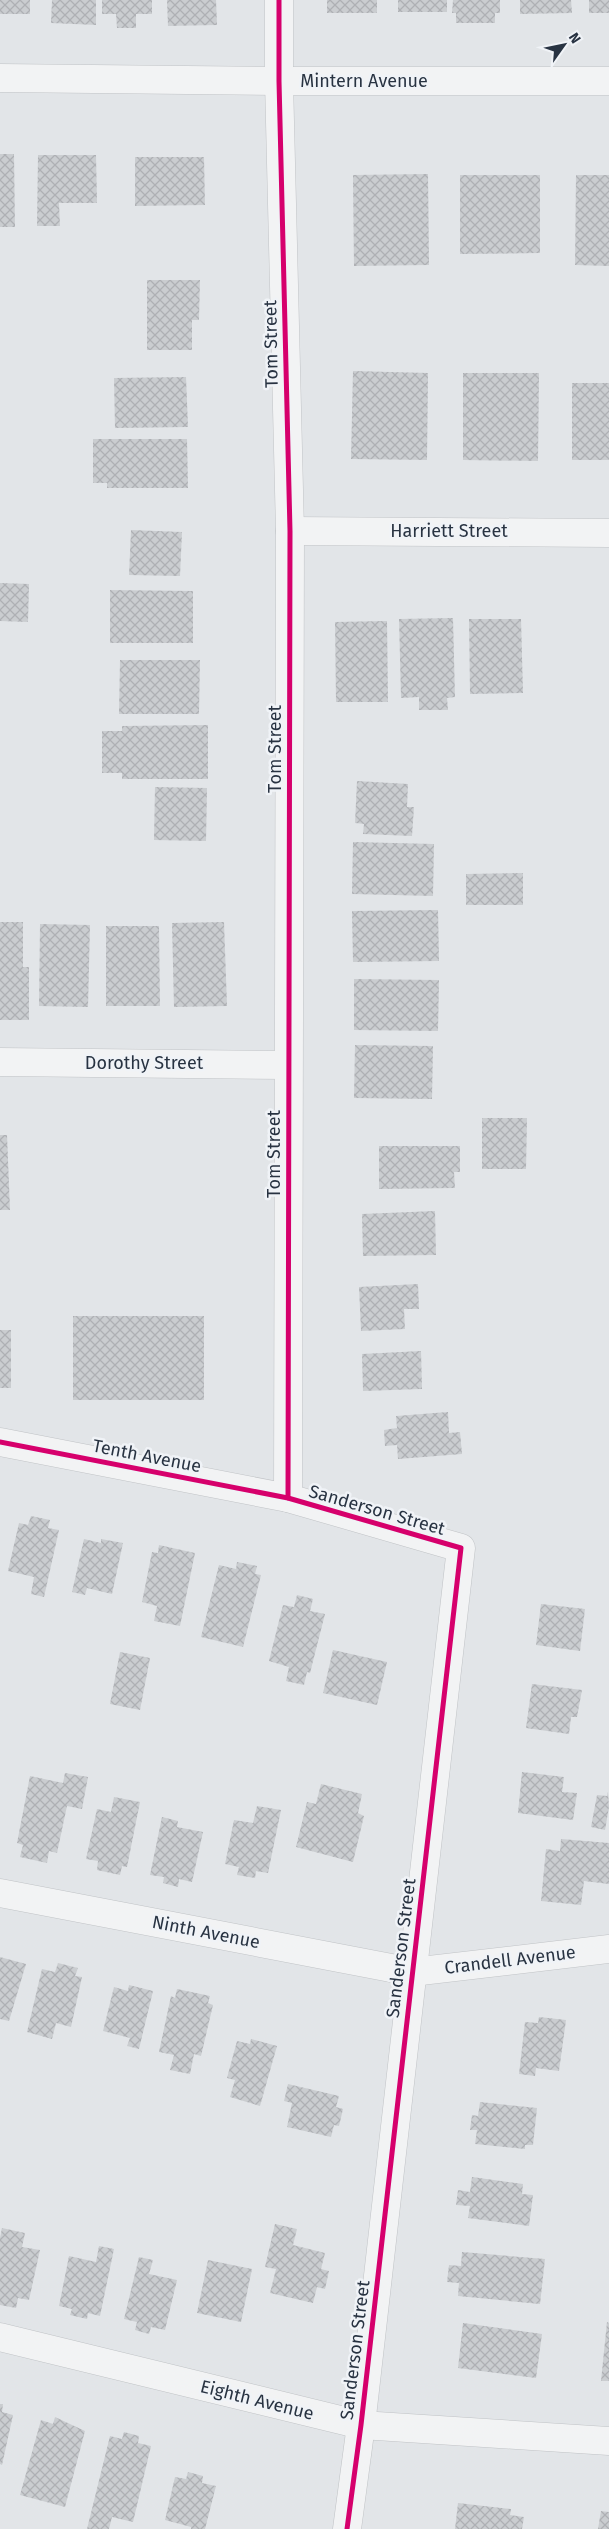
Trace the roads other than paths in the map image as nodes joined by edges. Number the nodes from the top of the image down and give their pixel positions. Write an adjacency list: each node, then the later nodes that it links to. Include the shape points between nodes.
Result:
1 (280, 0): 4 (street, Tom Street)
2 (0, 78): 4 (street, Mintern Avenue)
3 (609, 81): 4 (street, Mintern Avenue)
4 (279, 82): 5 (street, Tom Street)
5 (290, 531): 6 (street, Harriett Street); 8 (street, Tom Street)
6 (609, 533)
7 (0, 1062): 8 (street, Dorothy Street)
8 (288, 1065): 10 (street, Tom Street)
9 (0, 1442): 10 (street, Tenth Avenue)
10 (288, 1498): 13 (street, Sanderson Street, via 461,1548)
11 (0, 1893): 13 (street, Ninth Avenue)
12 (609, 1949): 13 (street, Crandell Avenue)
13 (412, 1972): 15 (street, Sanderson Street)
14 (0, 2338): 15 (street, Eighth Avenue)
15 (361, 2425): 16 (street, Eighth Avenue); 17 (street, Sanderson Street)
16 (609, 2441)
17 (347, 2529)

